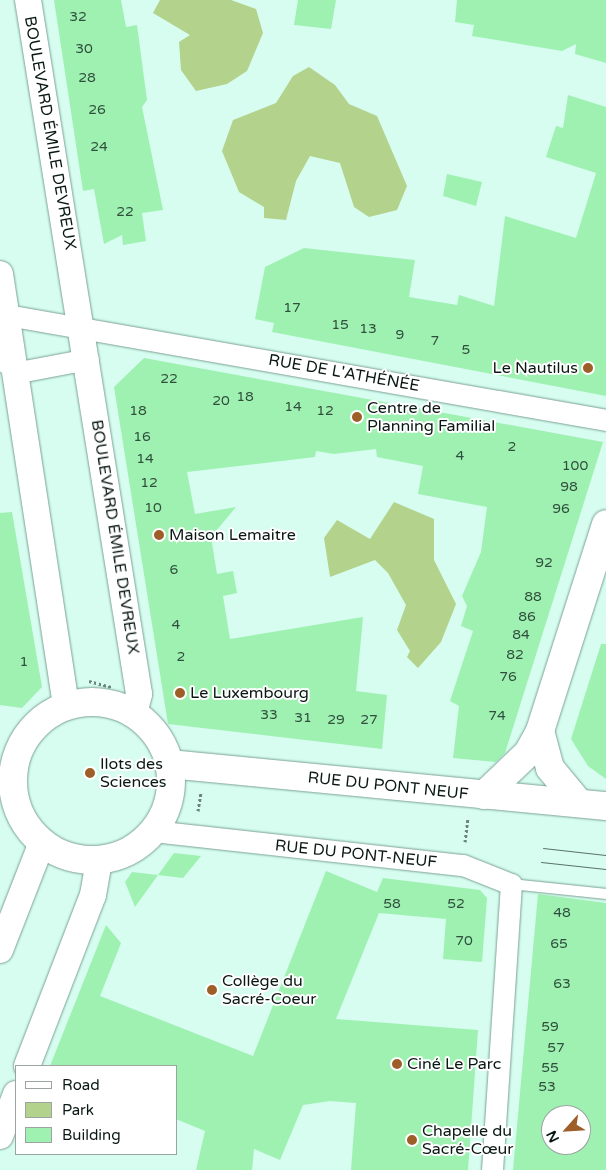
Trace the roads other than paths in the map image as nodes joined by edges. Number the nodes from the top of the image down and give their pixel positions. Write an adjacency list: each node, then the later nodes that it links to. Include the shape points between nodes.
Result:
1 (28, 0): 4 (street, BOULEVARD ÉMILE DEVREUX)
2 (0, 274): 3 (street)
3 (7, 315): 4 (street); 6 (street)
4 (82, 325): 5 (street, BOULEVARD ÉMILE DEVREUX); 7 (street, RUE DE L'ATHÉNÉE)
5 (88, 359): 6 (street); 9 (street, BOULEVARD ÉMILE DEVREUX)
6 (9, 365): 10 (street)
7 (606, 420)
8 (606, 524): 11 (main road)
9 (137, 704): 10 (main road); 13 (main road, via 159,739)
10 (66, 706): 12 (main road)
11 (540, 732): 15 (main road, via 528,753); 16 (main road, via 550,768)
12 (12, 740): 14 (main road)
13 (169, 764): 15 (main road, RUE DU PONT NEUF); 18 (main road, via 167,805)
14 (7, 785): 19 (main road, via 17,807)
15 (477, 795): 16 (main road, RUE DU PONT NEUF)
16 (578, 802): 17 (main road, RUE DU PONT NEUF)
17 (606, 806)
18 (153, 831): 20 (main road, via 136,847); 21 (street, RUE DU PONT-NEUF, via 463,865)
19 (42, 842): 20 (main road, via 74,858); 23 (street)
20 (99, 860): 24 (street, via 93,894)
21 (510, 884): 22 (lane); 27 (street, via 510,929)
22 (606, 894)
23 (0, 950)
24 (27, 1065)
25 (15, 1097): 26 (street)
26 (0, 1136)
27 (492, 1170)

